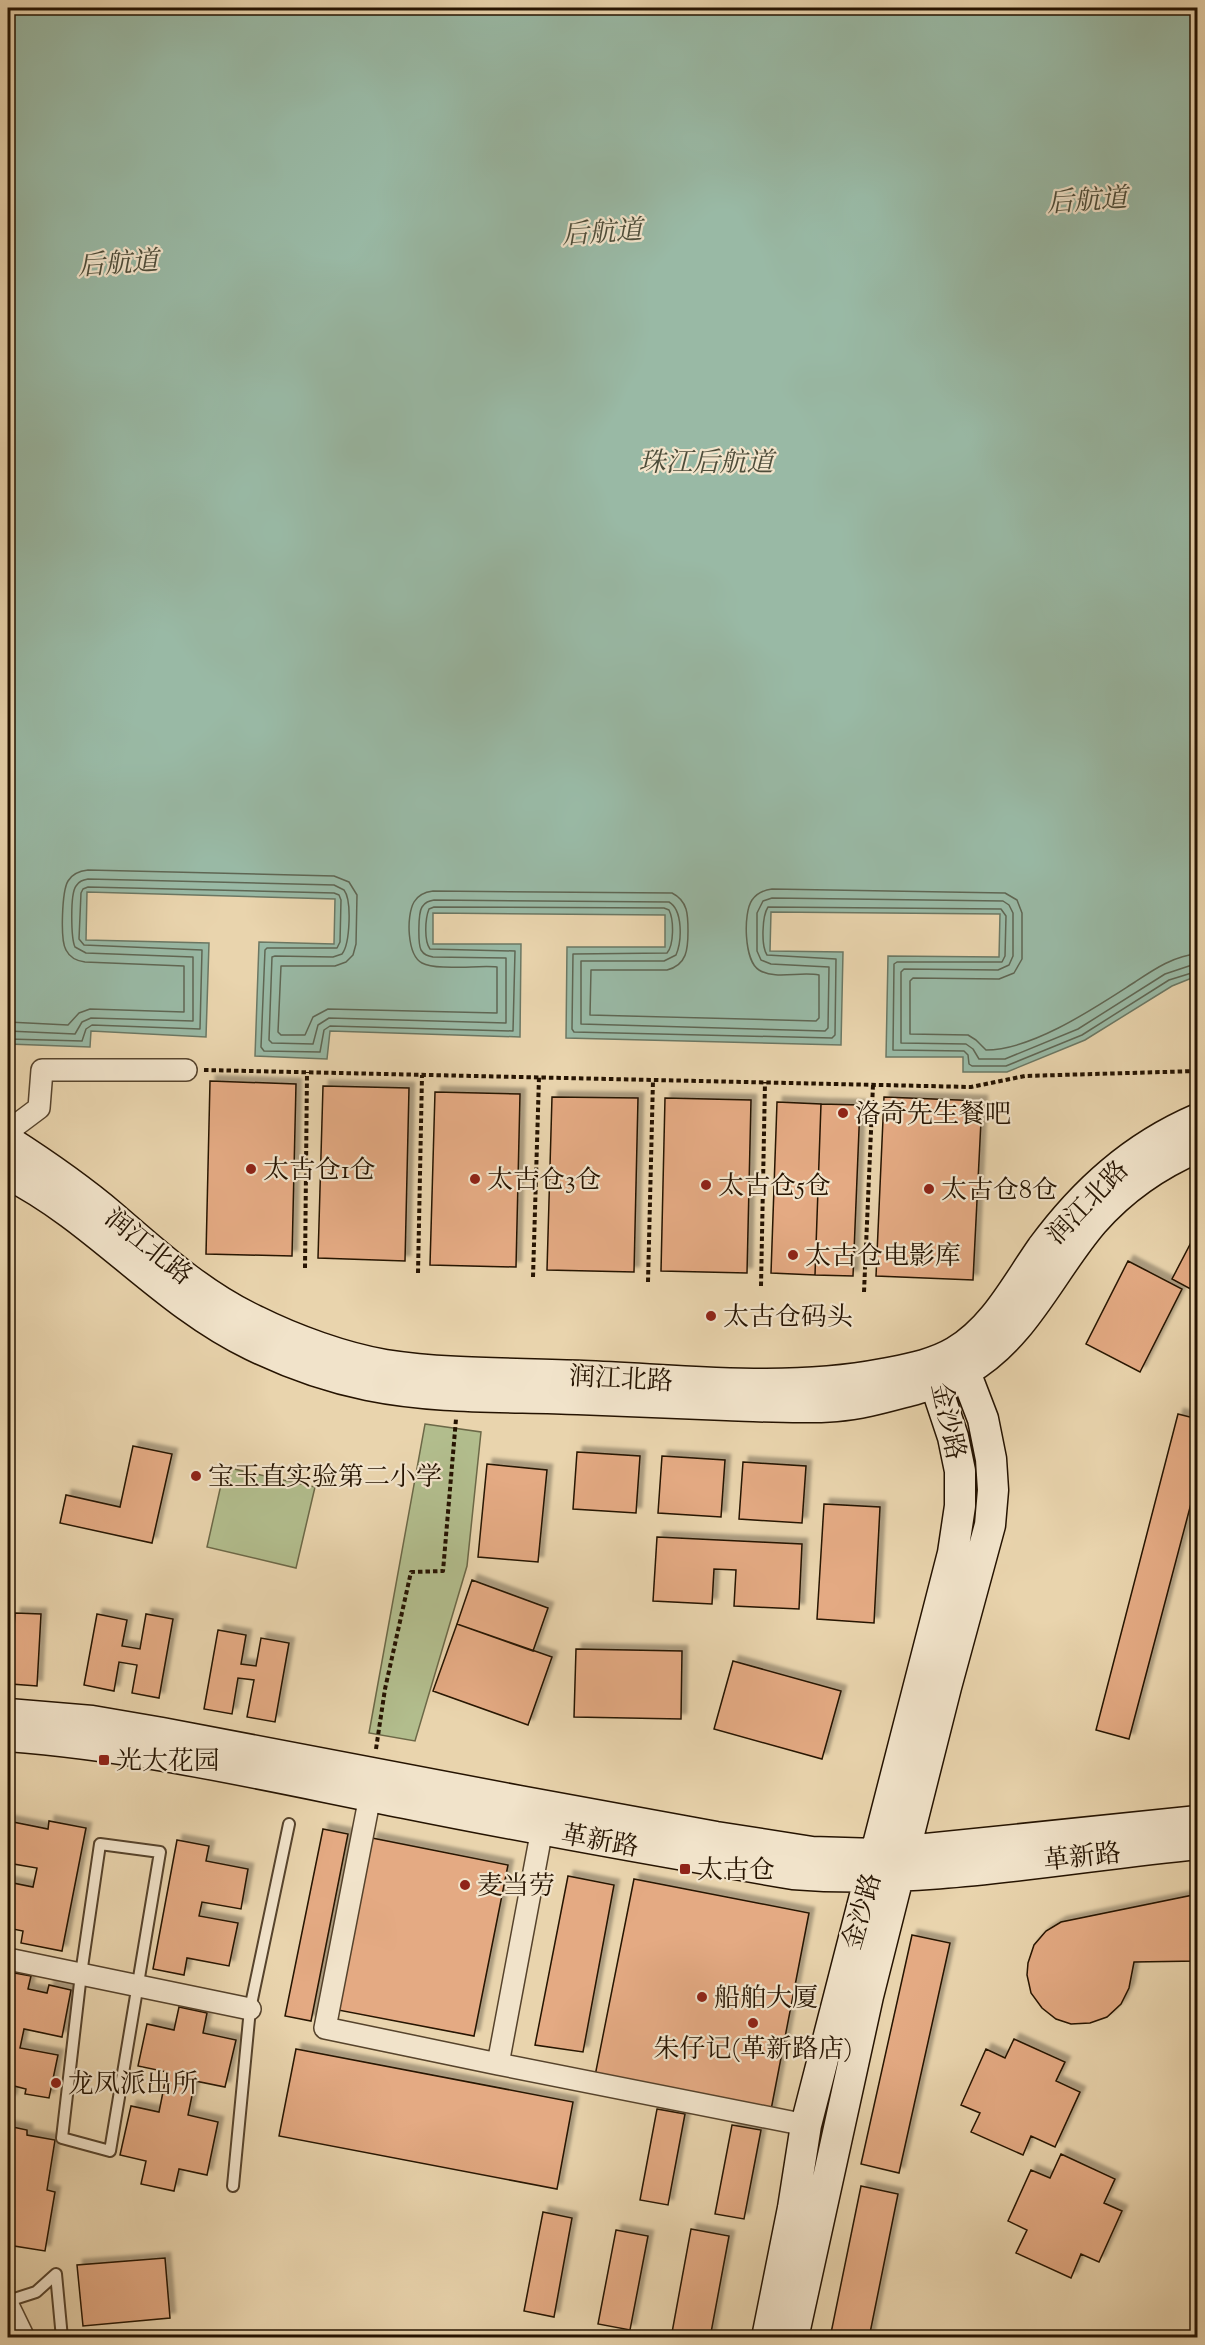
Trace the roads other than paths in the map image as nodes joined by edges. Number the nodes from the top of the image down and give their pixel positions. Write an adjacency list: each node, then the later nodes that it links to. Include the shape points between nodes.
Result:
1 (186, 1070): 3 (street, via 42,1070 39,1108 11,1129)
2 (1197, 1119): 7 (street, 润江北路, via 1149,1143 1070,1212 994,1317 965,1345)
3 (8, 1127)
4 (8, 1141): 7 (street, 润江北路, via 60,1175 220,1301 273,1329 384,1365 792,1385)
5 (1197, 1147): 7 (street, 润江北路, via 1157,1168 1114,1200 1076,1244 1024,1319 991,1353)
6 (8, 1174): 7 (street, 润江北路, via 66,1211 206,1319 272,1355 370,1386 458,1397 809,1407 867,1401)
7 (947, 1371): 15 (street, 金沙路, via 960,1471 960,1506)
8 (8, 1714): 10 (street, 革新路, via 103,1723)
9 (8, 1736): 10 (street, 革新路, via 119,1747)
10 (371, 1785): 13 (street, 革新路); 15 (street, 革新路); 20 (street, via 325,2028)
11 (1197, 1821): 15 (street, 革新路)
12 (289, 1824): 19 (lane)
13 (542, 1829): 15 (street, 革新路, via 794,1874); 20 (street)
14 (1197, 1844): 15 (street, 革新路)
15 (888, 1865): 21 (street, 金沙路, via 846,1963); 27 (street, 金沙路, via 852,2067)
16 (8, 1959): 17 (street)
17 (81, 1974): 18 (street); 18 (lane, via 100,1844 160,1852); 18 (lane, via 62,2138 110,2151)
18 (136, 1986): 19 (street)
19 (250, 2009): 22 (lane)
20 (498, 2064): 21 (street)
21 (806, 2125): 26 (street, 金沙路)
22 (232, 2186)
23 (8, 2303): 24 (street); 25 (lane, via 36,2292 56,2274)
24 (24, 2337)
25 (62, 2337)
26 (767, 2337)
27 (793, 2337)

